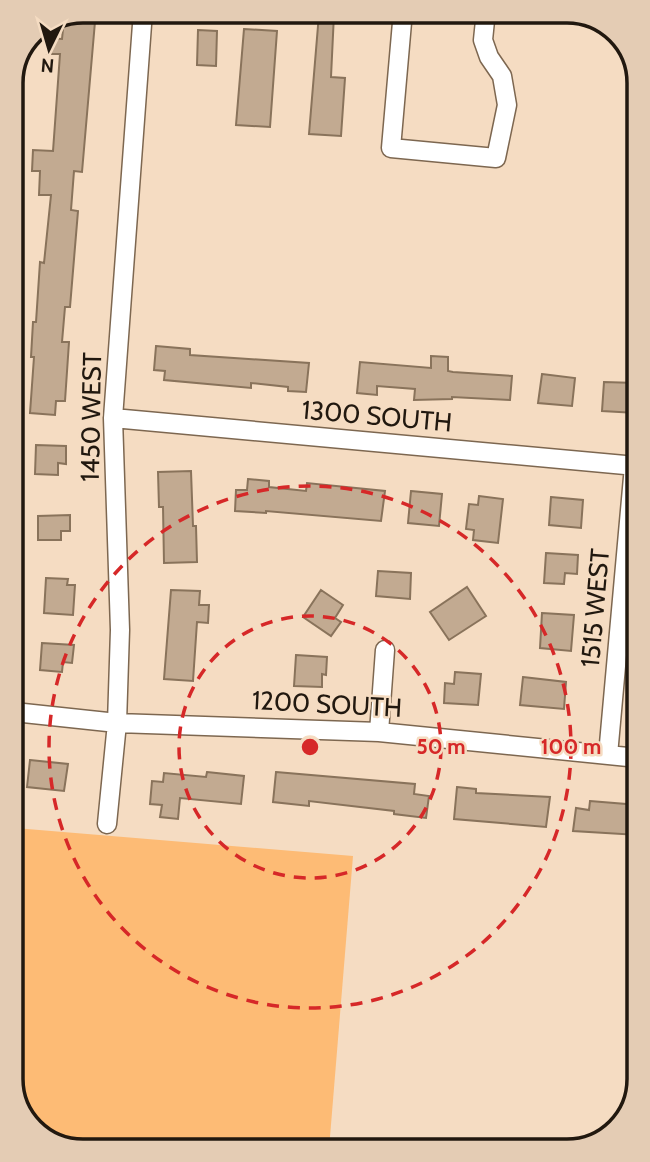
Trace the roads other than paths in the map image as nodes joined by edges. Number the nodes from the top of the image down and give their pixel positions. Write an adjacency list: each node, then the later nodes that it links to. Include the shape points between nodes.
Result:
1 (142, 23): 4 (street, 1450 WEST)
2 (402, 23): 3 (street, via 391,148 496,159 507,105 502,76 484,40)
3 (485, 23)
4 (113, 418): 5 (street, 1300 SOUTH); 9 (street, 1450 WEST, via 120,630)
5 (627, 465)
6 (627, 552): 11 (street, 1515 WEST)
7 (385, 650): 10 (street)
8 (23, 713): 9 (street, 1200 SOUTH)
9 (117, 723): 10 (street, 1200 SOUTH); 13 (street, 1450 WEST)
10 (379, 732): 11 (street, 1200 SOUTH)
11 (608, 755): 12 (street, 1200 SOUTH)
12 (627, 757)
13 (107, 824)

